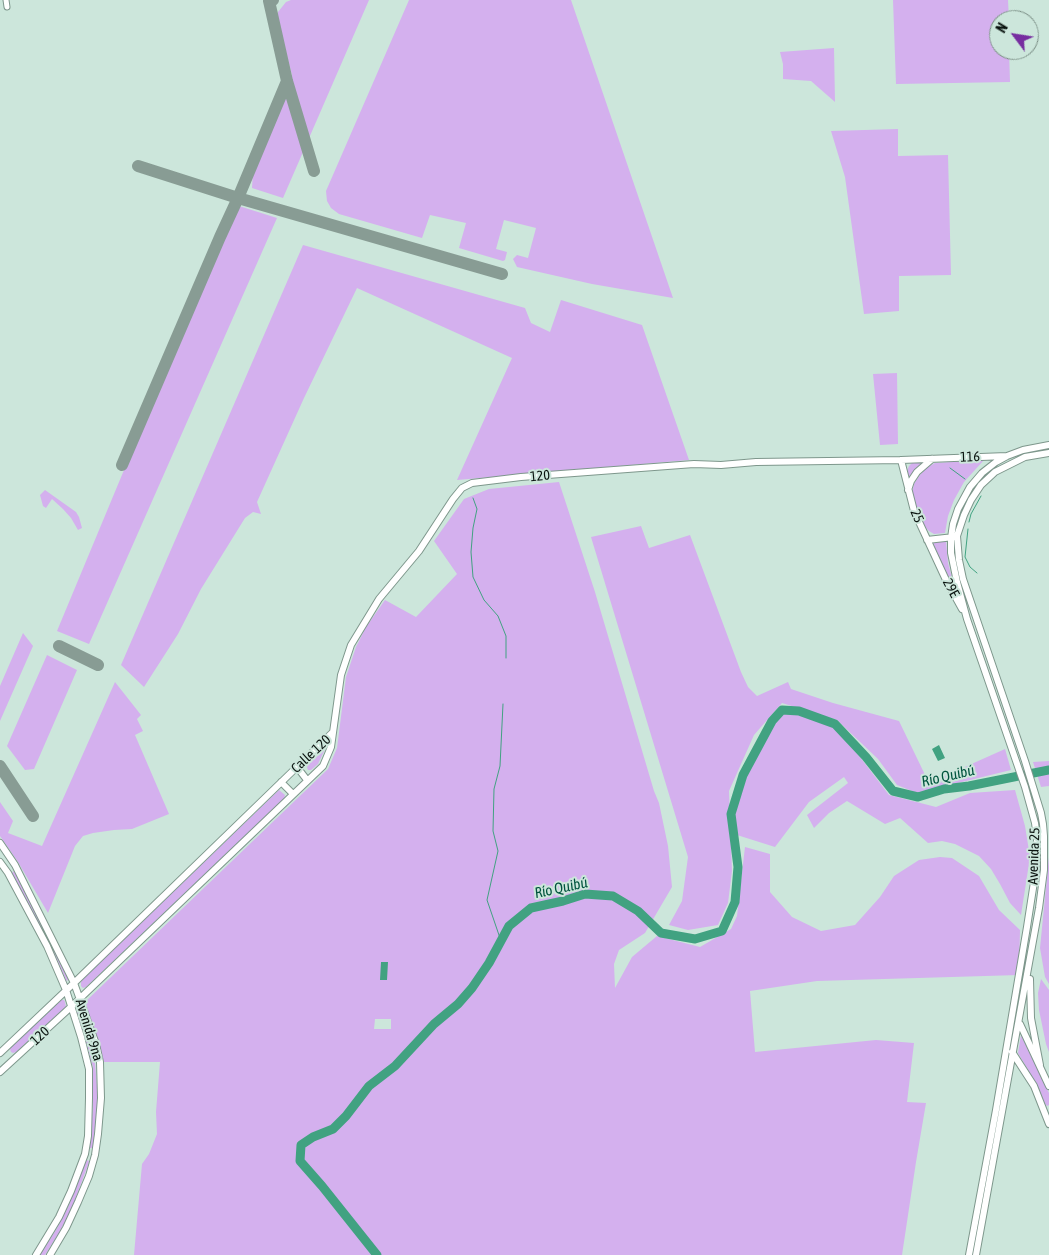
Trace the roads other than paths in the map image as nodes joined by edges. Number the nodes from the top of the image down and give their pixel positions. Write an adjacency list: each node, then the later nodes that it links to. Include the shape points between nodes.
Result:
1 (6, 0): 2 (street)
2 (7, 7)
3 (1049, 445): 5 (main road)
4 (1049, 453): 9 (main road, via 1025,457 995,472 971,500)
5 (1007, 456): 6 (main road, 116); 9 (main road, Avenida 25, via 982,473 970,487 953,524)
6 (933, 458): 7 (main road, 116); 8 (main road, via 917,472)
7 (901, 460): 8 (main road, 25); 13 (main road, 120, via 694,464 472,483 462,488 453,499 419,551 379,599 351,645 341,676)
8 (908, 491): 10 (main road, 25)
9 (954, 537): 10 (main road); 12 (main road, Avenida 25, via 951,553); 20 (main road, Avenida 25, via 966,589 1041,813 1044,836 1042,880)
10 (928, 540): 11 (main road, 25)
11 (935, 557): 12 (main road, 29E)
12 (967, 619): 26 (main road, Avenida 25, via 1025,787 1037,838 1028,927)
13 (332, 732): 14 (main road, Calle 120); 15 (main road, Calle 120, via 331,747 323,766)
14 (297, 767): 15 (main road); 16 (main road, Calle 120)
15 (308, 780): 17 (main road, Calle 120)
16 (281, 782): 17 (main road); 21 (main road, Calle 120)
17 (293, 794): 23 (main road, Calle 120)
18 (0, 843): 21 (main road, Avenida 9na, via 15,865)
19 (0, 862): 22 (main road, Avenida 9na, via 47,946)
20 (1032, 946): 25 (main road, Avenida 25); 29 (main road, via 1031,1018)
21 (74, 983): 22 (main road, Calle 120); 23 (main road, Avenida 9na)
22 (66, 990): 24 (main road, Avenida 9na); 27 (main road, 120)
23 (79, 999): 24 (main road, 120); 34 (main road, Avenida 9na, via 100,1062 98,1134 85,1184)
24 (72, 1006): 30 (main road, 120); 33 (main road, Avenida 9na, via 89,1069 88,1136 71,1191)
25 (1019, 1022): 28 (main road, Avenida 25); 29 (main road)
26 (1008, 1040): 28 (main road); 35 (main road, Avenida 25)
27 (0, 1053)
28 (1013, 1054): 32 (main road, via 1034,1086); 36 (main road, Avenida 25)
29 (1040, 1065): 31 (main road)
30 (0, 1072)
31 (1049, 1086)
32 (1049, 1124)
33 (36, 1255)
34 (50, 1255)
35 (969, 1255)
36 (976, 1255)

